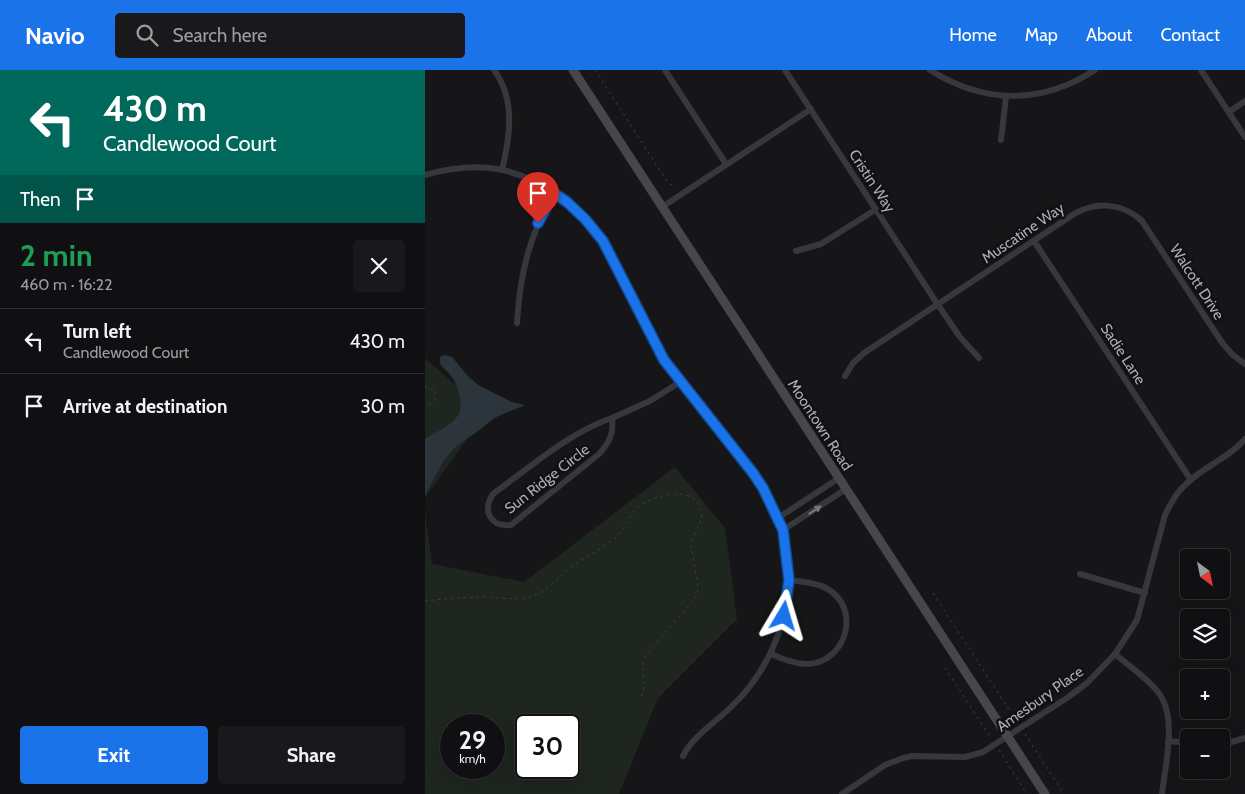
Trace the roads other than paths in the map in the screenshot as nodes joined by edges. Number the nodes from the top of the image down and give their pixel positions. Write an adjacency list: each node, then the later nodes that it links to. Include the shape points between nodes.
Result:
1 (494, 70): 15 (street, via 505,92 510,127)
2 (573, 70): 18 (street, Moontown Road)
3 (665, 70): 14 (street)
4 (785, 70): 10 (street, Cristin Way)
5 (930, 70): 8 (street, via 961,87)
6 (1095, 70): 8 (street, via 1053,91)
7 (1201, 70): 11 (street)
8 (1006, 97): 13 (street)
9 (1245, 101): 11 (street)
10 (811, 110): 14 (street); 19 (street, Cristin Way)
11 (1229, 112): 12 (street)
12 (1245, 136)
13 (1001, 140)
14 (726, 164): 18 (street)
15 (502, 170): 16 (street, via 457,167); 17 (street, via 533,180)
16 (425, 175)
17 (554, 193): 24 (street, via 528,250); 28 (street, via 585,219 603,241 664,360)
18 (662, 207): 31 (street, Moontown Road)
19 (875, 210): 22 (street, via 821,244); 23 (street, Cristin Way)
20 (1129, 212): 21 (street, Muscatine Way, via 1103,205 1083,209); 26 (street, Walcott Drive, via 1147,228 1223,344)
21 (1034, 241): 23 (street, Muscatine Way); 32 (street, Sadie Lane)
22 (796, 251)
23 (938, 305): 25 (street, Cristin Way); 27 (street, Muscatine Way, via 858,358)
24 (517, 323)
25 (979, 358)
26 (1245, 364)
27 (845, 376)
28 (680, 382): 29 (street, Sun Ridge Circle, via 650,402); 34 (street, via 753,473)
29 (612, 418): 29 (street, Sun Ridge Circle, via 573,437 493,494 488,505 491,519 498,524 511,525 599,454 612,436)
30 (1245, 439): 32 (street, Amesbury Place, via 1227,456)
31 (839, 478): 33 (street, Moontown Road); 34 (street)
32 (1191, 480): 38 (street, Amesbury Place, via 1177,494 1165,515)
33 (846, 489): 35 (street, one-way to 33); 41 (street, Moontown Road)
34 (778, 518): 35 (street)
35 (783, 530): 37 (street)
36 (1080, 574): 38 (street)
37 (789, 580): 39 (street, via 784,616); 39 (street, via 817,584 833,592 845,612 846,634 834,653 815,662 801,664)
38 (1145, 593): 40 (street, Amesbury Place, via 1137,620)
39 (771, 654): 46 (street, via 745,692 694,740)
40 (1115, 654): 41 (street, Amesbury Place, via 1087,683); 43 (street, via 1163,699 1168,715)
41 (1008, 737): 47 (street, Amesbury Place, via 983,752 965,757 912,756 894,760); 48 (street, Moontown Road)
42 (1245, 738): 45 (street)
43 (1168, 741): 44 (street); 49 (street)
44 (1180, 742)
45 (1230, 742)
46 (683, 756)
47 (842, 794)
48 (1045, 794)
49 (1162, 794)

